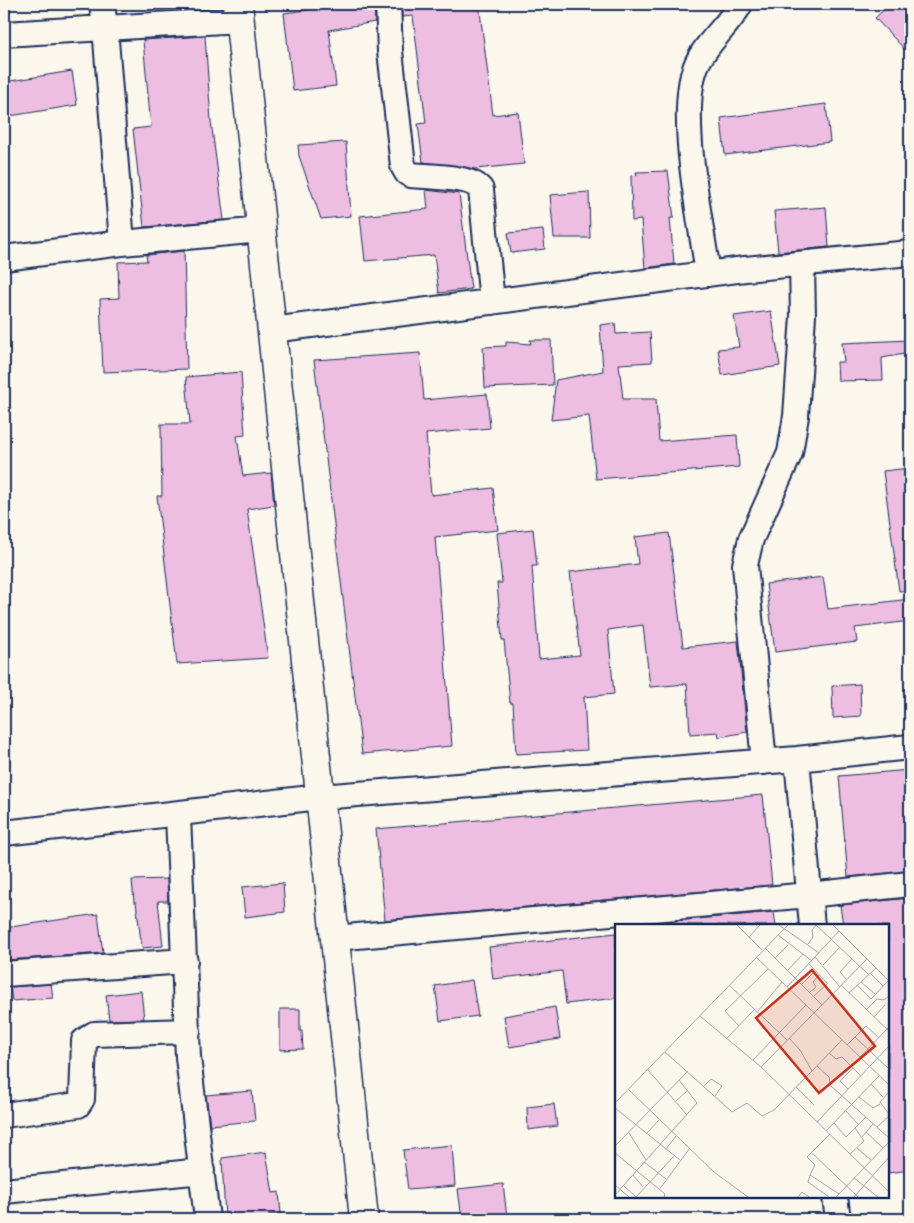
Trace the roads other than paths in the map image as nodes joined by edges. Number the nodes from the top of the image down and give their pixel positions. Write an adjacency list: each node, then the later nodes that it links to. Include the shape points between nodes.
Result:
1 (388, 4): 12 (street, via 403,166 411,175 479,185)
2 (740, 4): 11 (street, via 697,63 688,101 692,160)
3 (239, 12): 4 (street); 6 (street)
4 (104, 15): 5 (street); 7 (street)
5 (4, 34)
6 (262, 230): 7 (street); 13 (street)
7 (122, 243): 9 (street)
8 (910, 253): 10 (street)
9 (4, 258)
10 (802, 264): 11 (street); 16 (street, via 803,316 790,453 751,540 745,565)
11 (708, 274): 12 (street)
12 (492, 302): 13 (street)
13 (272, 330): 17 (street)
14 (910, 748): 15 (street)
15 (797, 759): 16 (street); 21 (street)
16 (764, 762): 17 (street)
17 (320, 797): 18 (street); 23 (street)
18 (178, 815): 19 (street); 24 (street)
19 (4, 833)
20 (910, 884): 21 (street)
21 (809, 895): 22 (street); 23 (street)
22 (812, 924)
23 (335, 938): 32 (street)
24 (185, 961): 25 (street); 26 (street)
25 (4, 974)
26 (188, 1031): 27 (street, via 94,1034 84,1041 82,1099 78,1105); 28 (street, via 188,1057)
27 (4, 1115)
28 (202, 1171): 29 (street); 31 (street)
29 (4, 1191)
30 (836, 1198): 33 (street)
31 (207, 1219)
32 (364, 1219)
33 (838, 1219)

